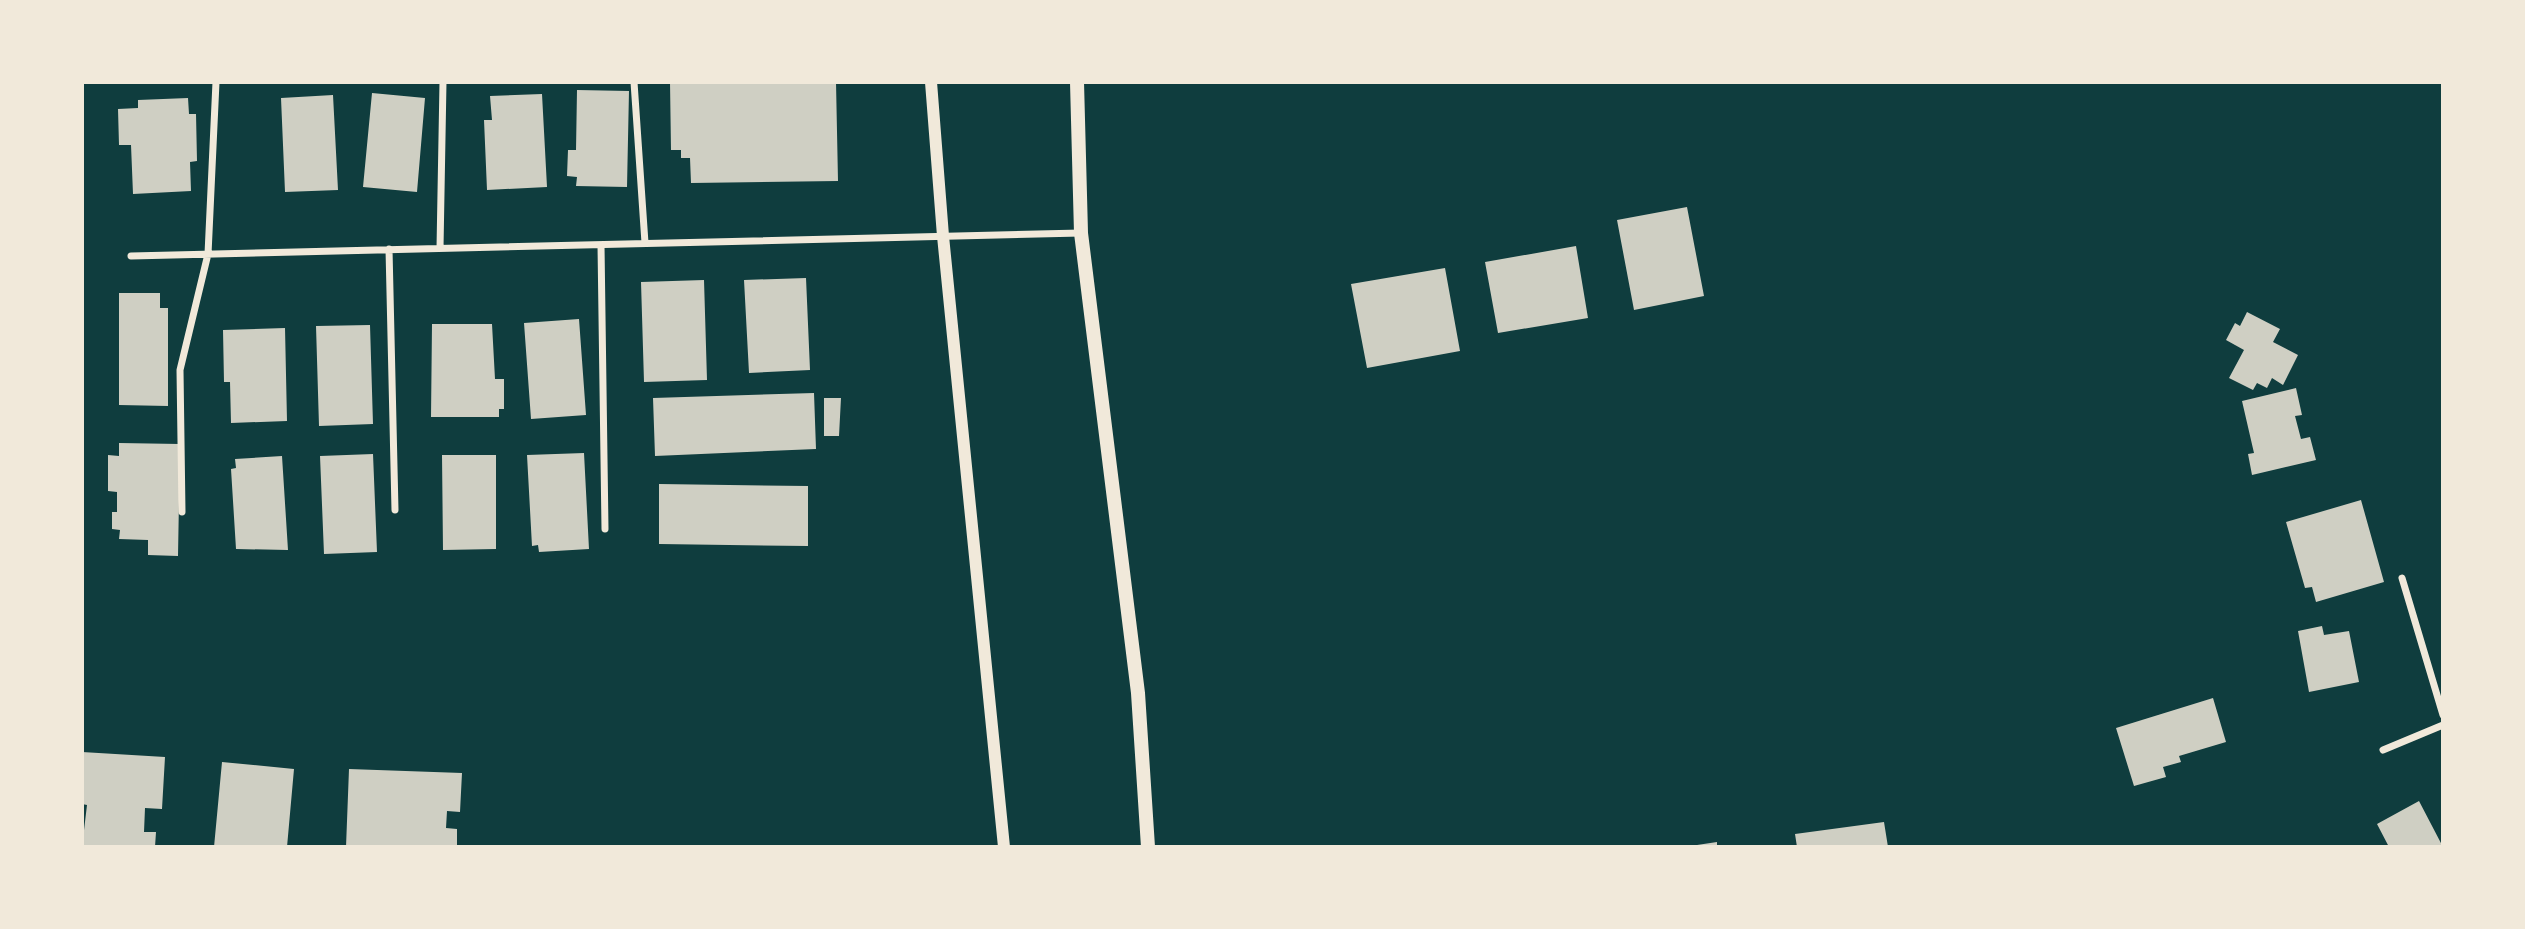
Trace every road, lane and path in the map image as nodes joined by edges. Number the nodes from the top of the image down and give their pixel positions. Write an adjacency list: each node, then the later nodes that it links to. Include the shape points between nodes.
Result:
1 (216, 82): 12 (street)
2 (443, 82): 10 (street)
3 (634, 82): 8 (street)
4 (931, 82): 7 (street)
5 (1077, 82): 6 (main road)
6 (1081, 233): 7 (street); 22 (main road, via 1138,693)
7 (943, 236): 8 (street); 21 (street)
8 (645, 243): 9 (street)
9 (601, 244): 10 (street); 16 (street)
10 (440, 248): 11 (street)
11 (389, 249): 12 (street); 14 (street)
12 (208, 254): 13 (street); 15 (street, via 180,370)
13 (131, 256)
14 (395, 510)
15 (182, 512)
16 (605, 529)
17 (2402, 578): 18 (street)
18 (2443, 715)
19 (2443, 725): 20 (street)
20 (2383, 750)
21 (1004, 847)
22 (1148, 847)

